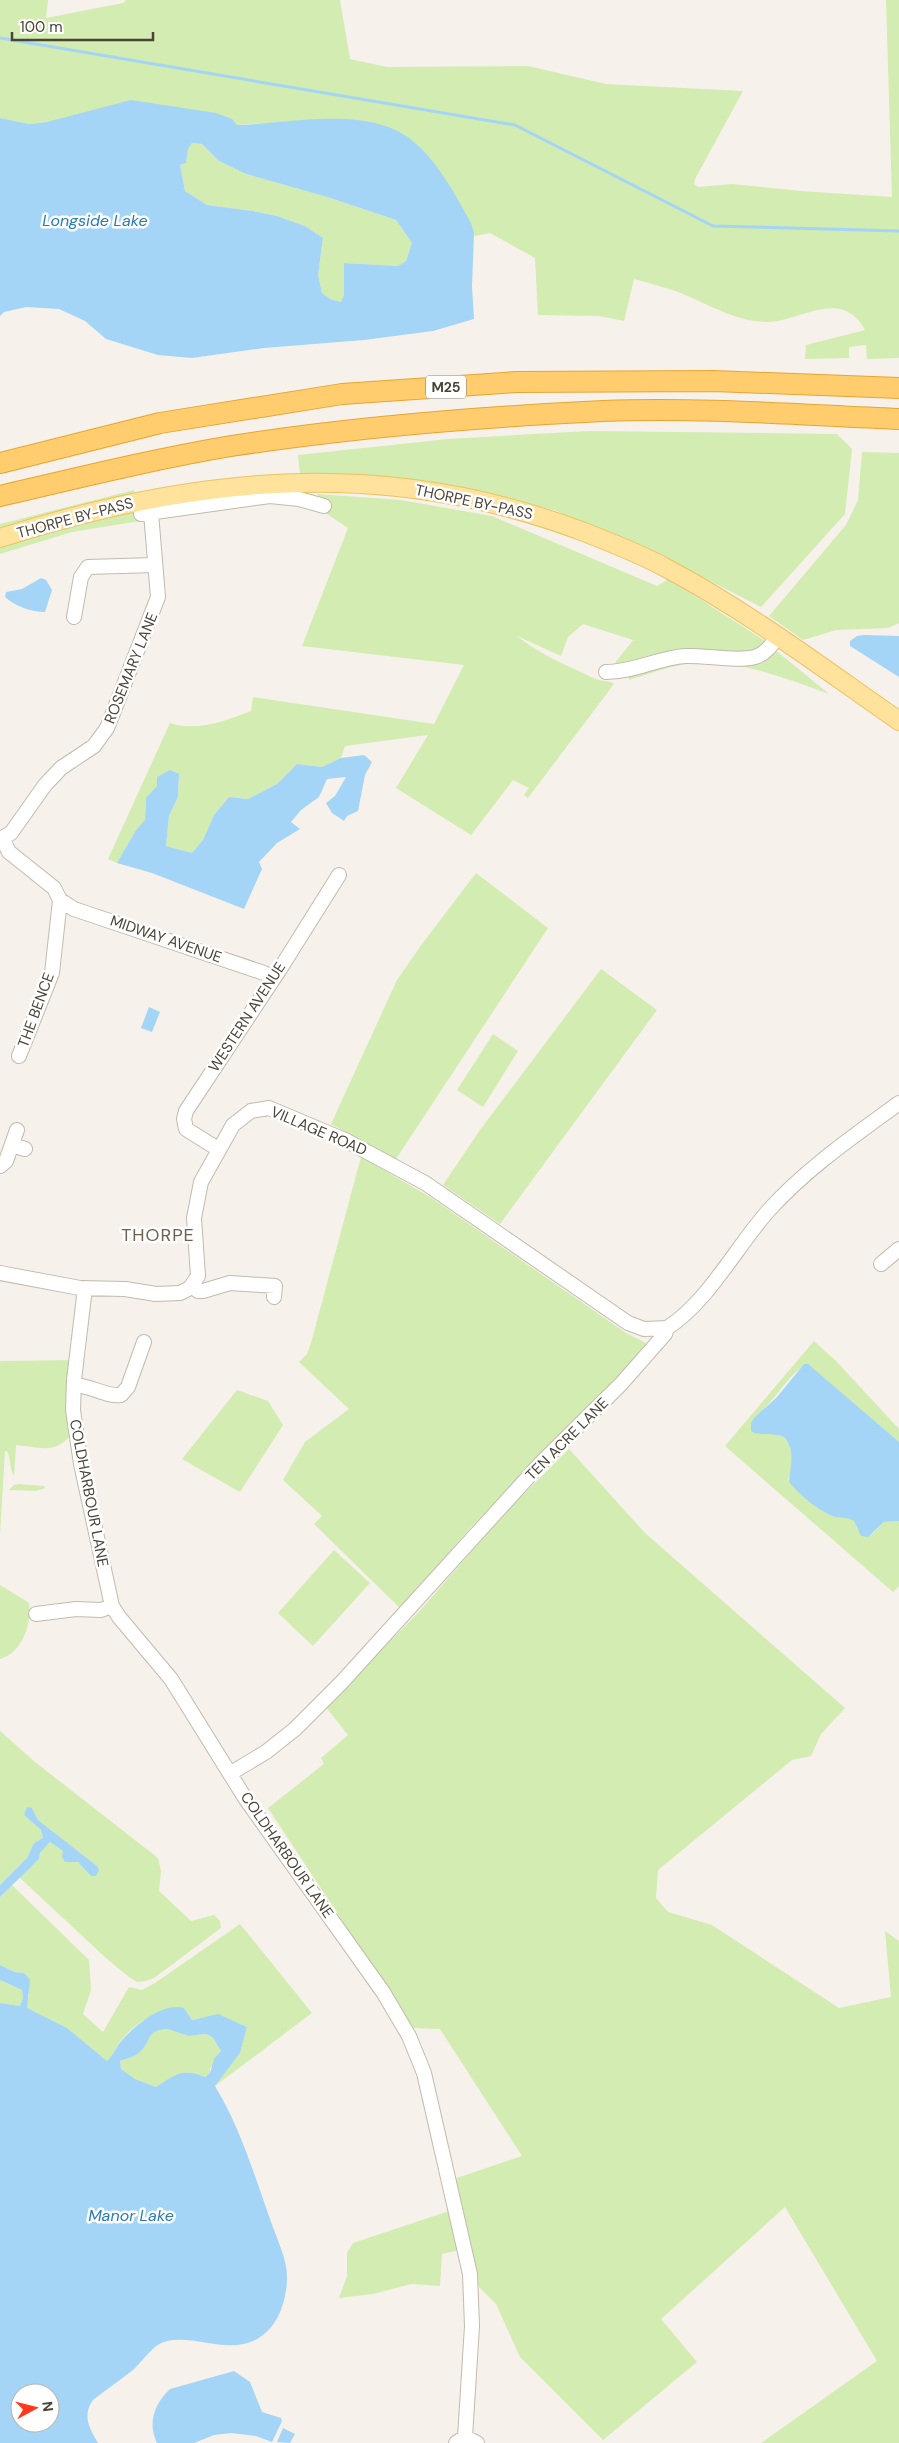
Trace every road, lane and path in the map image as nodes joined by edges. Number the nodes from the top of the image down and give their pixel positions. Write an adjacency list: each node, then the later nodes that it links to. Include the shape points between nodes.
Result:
1 (899, 388): 3 (highway, M25, via 714,380 536,382 342,394 160,423)
2 (899, 418): 4 (highway, M25, via 604,411 362,428 230,447 114,469)
3 (0, 463)
4 (0, 496)
5 (324, 506): 7 (street, ROSEMARY LANE, via 270,496 146,513)
6 (0, 538): 9 (main road, THORPE BY-PASS, via 112,506 205,489 292,482 388,485 455,495 513,509 618,545 668,568)
7 (155, 565): 8 (street, via 88,567 81,577); 12 (street, ROSEMARY LANE, via 156,606 107,728 94,746 61,768 45,785 15,829)
8 (74, 617)
9 (777, 637): 10 (street, via 763,654 749,658 687,656 627,671); 11 (main road, THORPE BY-PASS)
10 (606, 672)
11 (899, 721)
12 (1, 838): 14 (street, via 9,852 54,888)
13 (339, 875): 15 (street, WESTERN AVENUE)
14 (60, 900): 15 (street, MIDWAY AVENUE, via 74,909); 16 (street, THE BENCE, via 52,973)
15 (273, 978): 19 (street, WESTERN AVENUE, via 184,1116 184,1126 190,1134)
16 (19, 1056)
17 (899, 1103): 27 (street, TEN ACRE LANE, via 826,1158 780,1198 690,1312)
18 (17, 1130): 20 (street, via 18,1147)
19 (218, 1149): 24 (street, VILLAGE ROAD, via 201,1182 196,1204 194,1232 198,1271); 27 (street, VILLAGE ROAD, via 229,1131 251,1111 263,1108 280,1112 345,1140 425,1183 628,1323 644,1329)
20 (0, 1166)
21 (899, 1249): 22 (street)
22 (881, 1264)
23 (0, 1273): 25 (street)
24 (193, 1286): 25 (street, via 170,1294); 26 (street, via 198,1291 230,1283 276,1286)
25 (85, 1288): 29 (street, COLDHARBOUR LANE)
26 (274, 1297)
27 (667, 1328): 32 (street, TEN ACRE LANE, via 621,1384 541,1463 341,1683 295,1729 266,1752)
28 (144, 1342): 29 (street, via 128,1387 121,1395)
29 (74, 1385): 30 (street, COLDHARBOUR LANE, via 81,1464)
30 (112, 1606): 31 (street, via 101,1610 76,1608); 32 (street, COLDHARBOUR LANE, via 171,1679)
31 (34, 1614)
32 (231, 1773): 33 (street, COLDHARBOUR LANE, via 245,1798 383,1992 409,2036 424,2073 470,2274 472,2326)
33 (466, 2441)

